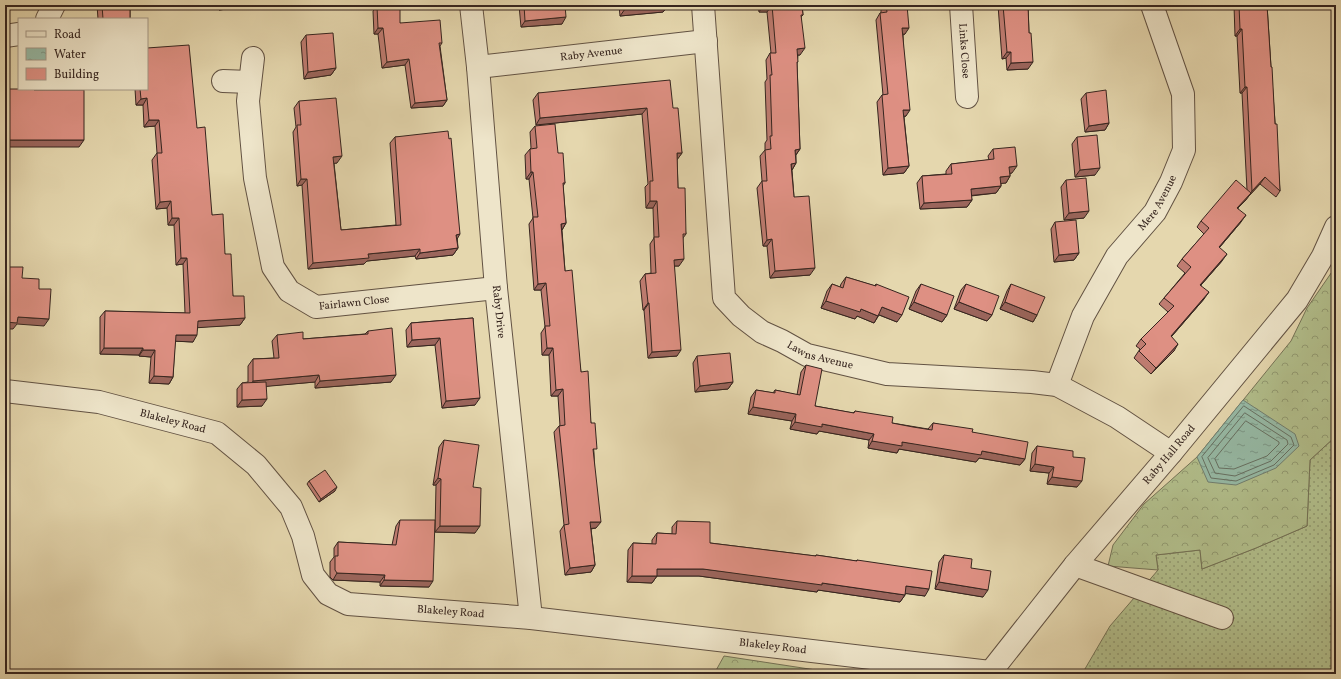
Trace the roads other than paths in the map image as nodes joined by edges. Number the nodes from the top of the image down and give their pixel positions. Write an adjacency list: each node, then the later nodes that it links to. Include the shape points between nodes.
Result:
1 (54, 5): 6 (street)
2 (471, 5): 11 (street, Raby Drive)
3 (703, 5): 9 (street)
4 (961, 5): 14 (street, Links Close)
5 (1152, 5): 17 (street, Mere Avenue, via 1183,94 1184,150 1155,212 1117,256 1083,316)
6 (48, 18)
7 (18, 34): 8 (street)
8 (5, 36)
9 (706, 41): 11 (street, Raby Avenue); 17 (street, Lawns Avenue, via 724,298 741,316 762,332 807,355 887,374)
10 (254, 58): 13 (street, Fairlawn Close)
11 (478, 67): 16 (street, Raby Drive)
12 (223, 81): 13 (street)
13 (250, 82): 16 (street, Fairlawn Close, via 248,101 255,178 273,267 289,291 316,307)
14 (967, 97)
15 (1336, 227): 19 (street, Raby Hall Road, via 1323,256 1297,300)
16 (496, 288): 21 (street, Raby Drive)
17 (1057, 385): 19 (street, Lawns Avenue, via 1117,417)
18 (5, 391): 21 (street, Blakeley Road, via 99,402 217,433 256,466 291,507 303,536 313,575 328,594 348,604)
19 (1171, 453): 20 (street, Raby Hall Road)
20 (1075, 565): 22 (street); 23 (street, Raby Hall Road)
21 (531, 618): 23 (street, Blakeley Road)
22 (1222, 618)
23 (990, 673)

